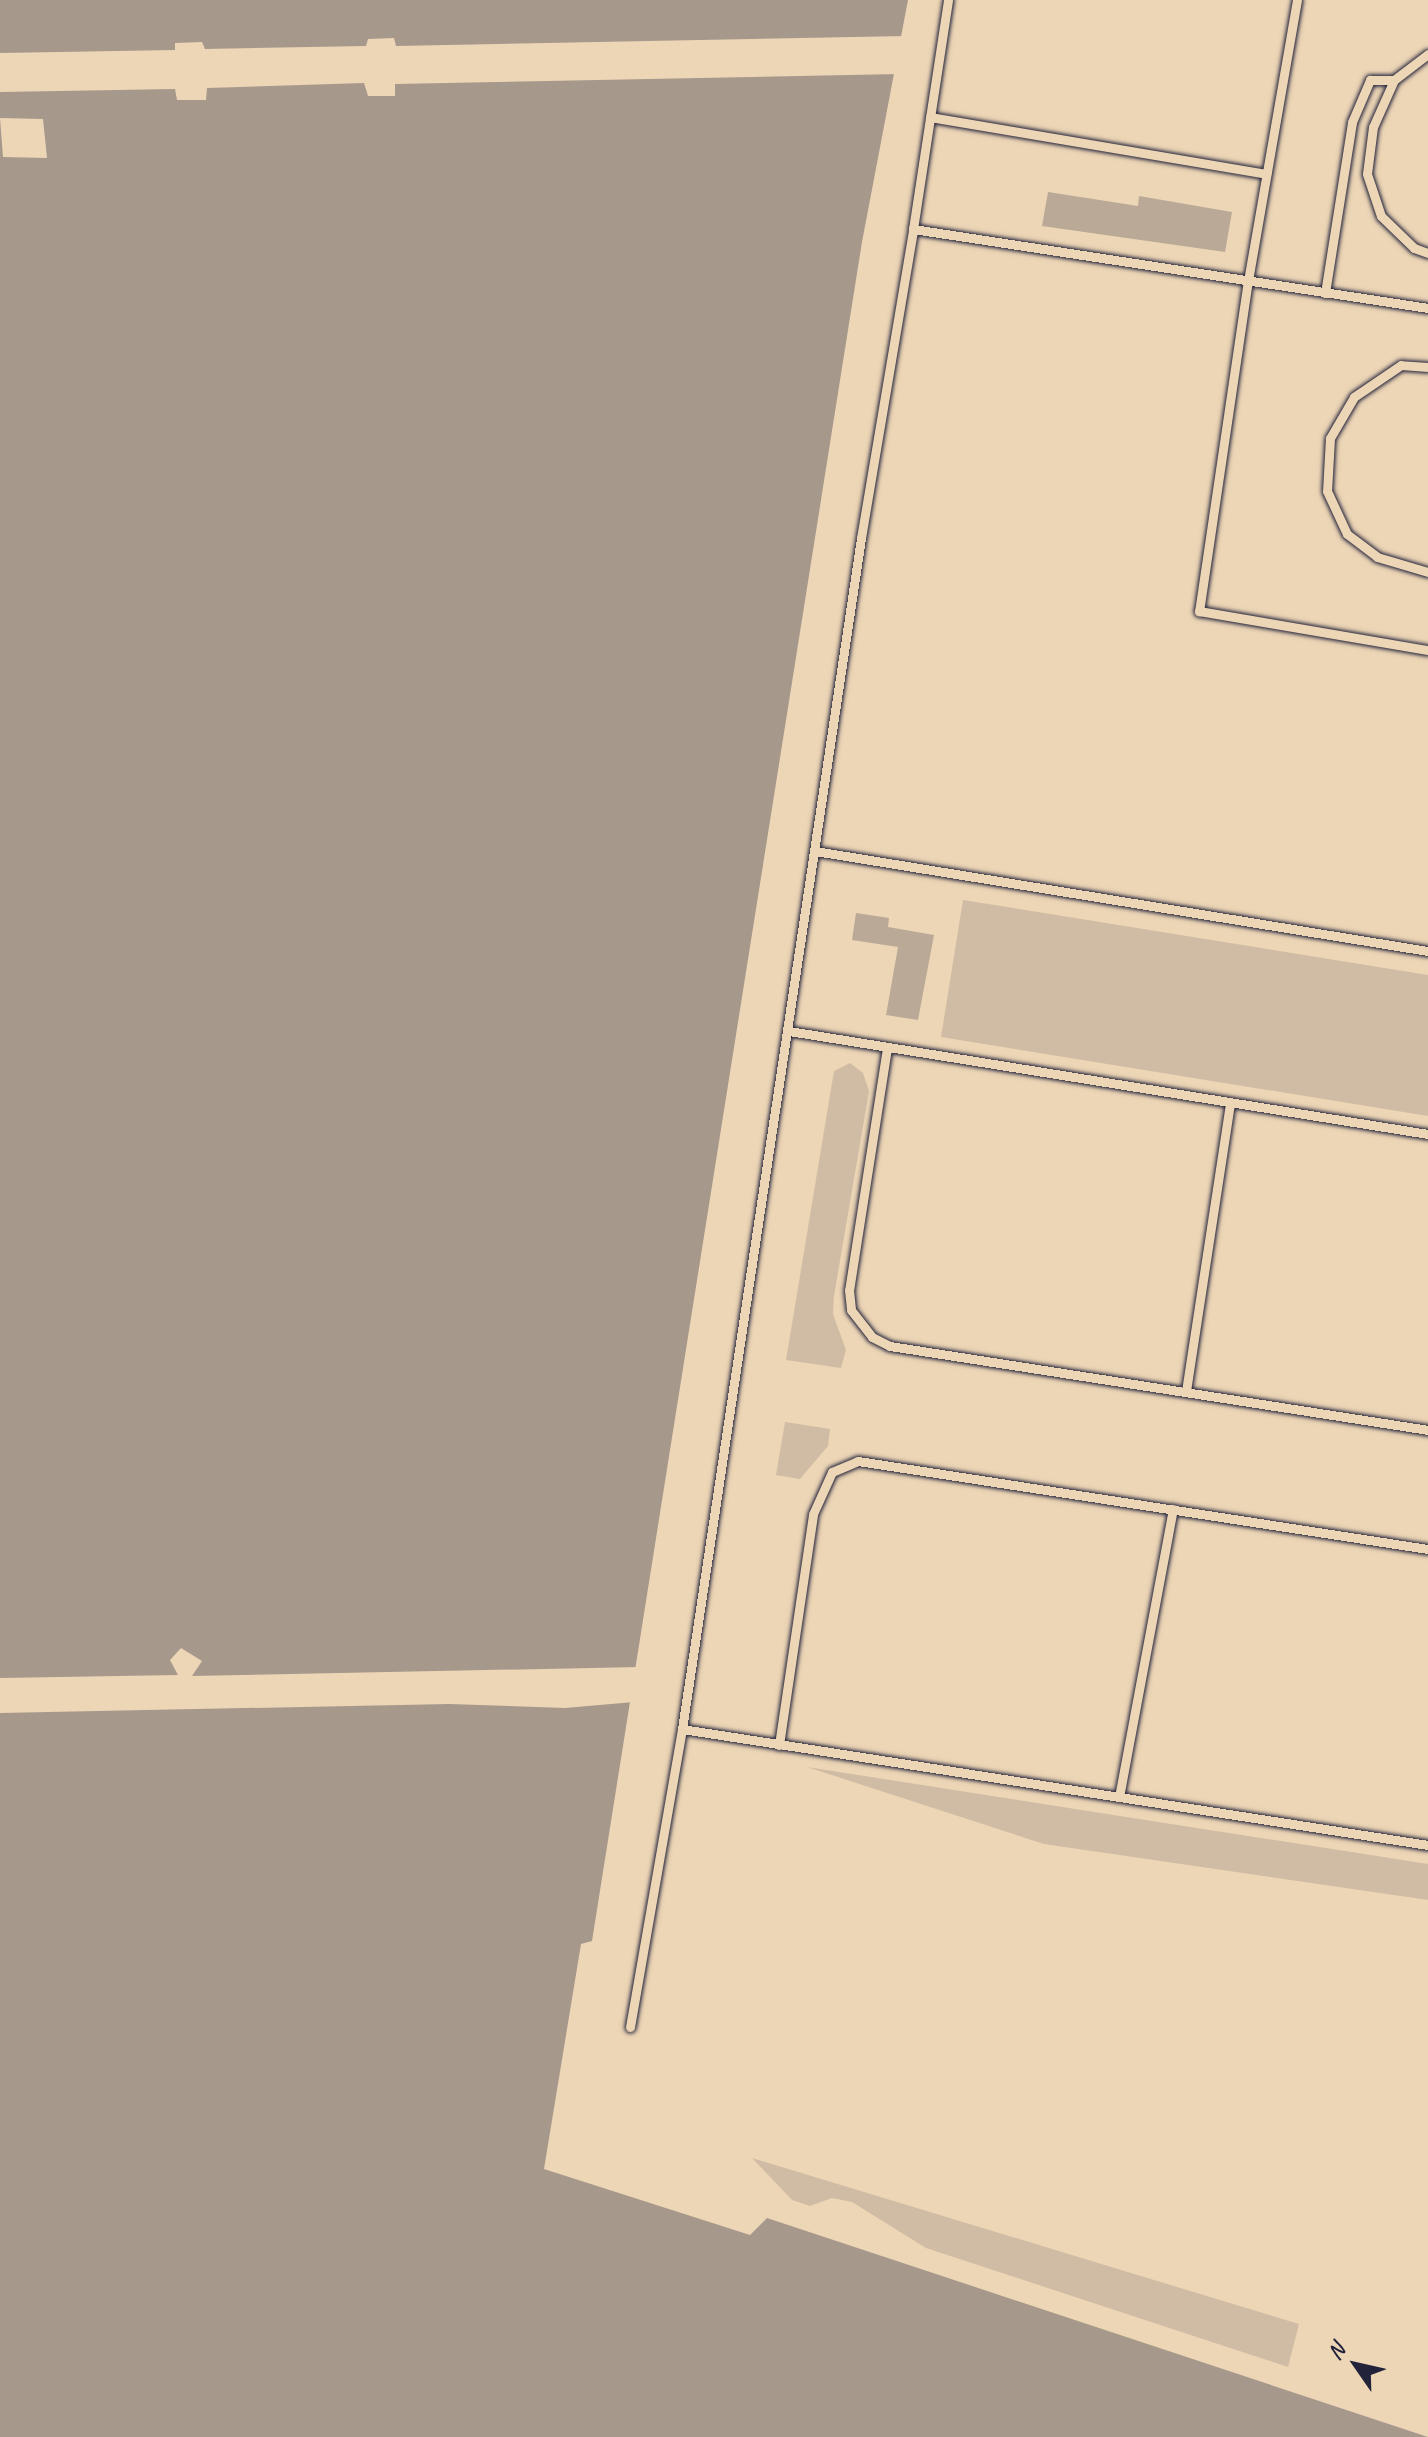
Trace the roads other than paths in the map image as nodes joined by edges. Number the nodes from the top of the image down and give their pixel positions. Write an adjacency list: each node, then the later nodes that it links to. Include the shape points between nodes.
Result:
1 (948, 0): 5 (lane)
2 (1297, 0): 6 (lane)
3 (1428, 54): 4 (lane)
4 (1394, 80): 8 (lane, via 1373,127 1367,174 1381,216 1414,248); 10 (lane, via 1370,80 1352,122)
5 (930, 117): 6 (lane); 7 (lane)
6 (1266, 174): 9 (lane)
7 (913, 229): 9 (lane); 15 (lane)
8 (1428, 253)
9 (1248, 280): 10 (lane); 14 (lane, via 1199,611)
10 (1325, 293): 11 (lane)
11 (1428, 308)
12 (1428, 367): 13 (lane, via 1401,365 1354,397 1330,438 1327,491 1347,534 1377,557)
13 (1428, 572)
14 (1428, 650)
15 (815, 851): 16 (lane); 17 (lane)
16 (1428, 951)
17 (789, 1031): 18 (lane); 25 (lane)
18 (887, 1048): 19 (lane); 21 (lane, via 849,1290 858,1324 890,1346)
19 (1230, 1103): 20 (lane); 21 (lane)
20 (1428, 1134)
21 (1186, 1391): 22 (lane)
22 (1428, 1430)
23 (1173, 1509): 24 (lane); 26 (lane, via 877,1462 858,1461 832,1472 813,1514); 27 (lane)
24 (1428, 1549)
25 (682, 1729): 26 (lane); 29 (lane)
26 (779, 1745): 27 (lane)
27 (1119, 1797): 28 (lane)
28 (1428, 1845)
29 (630, 2027)

